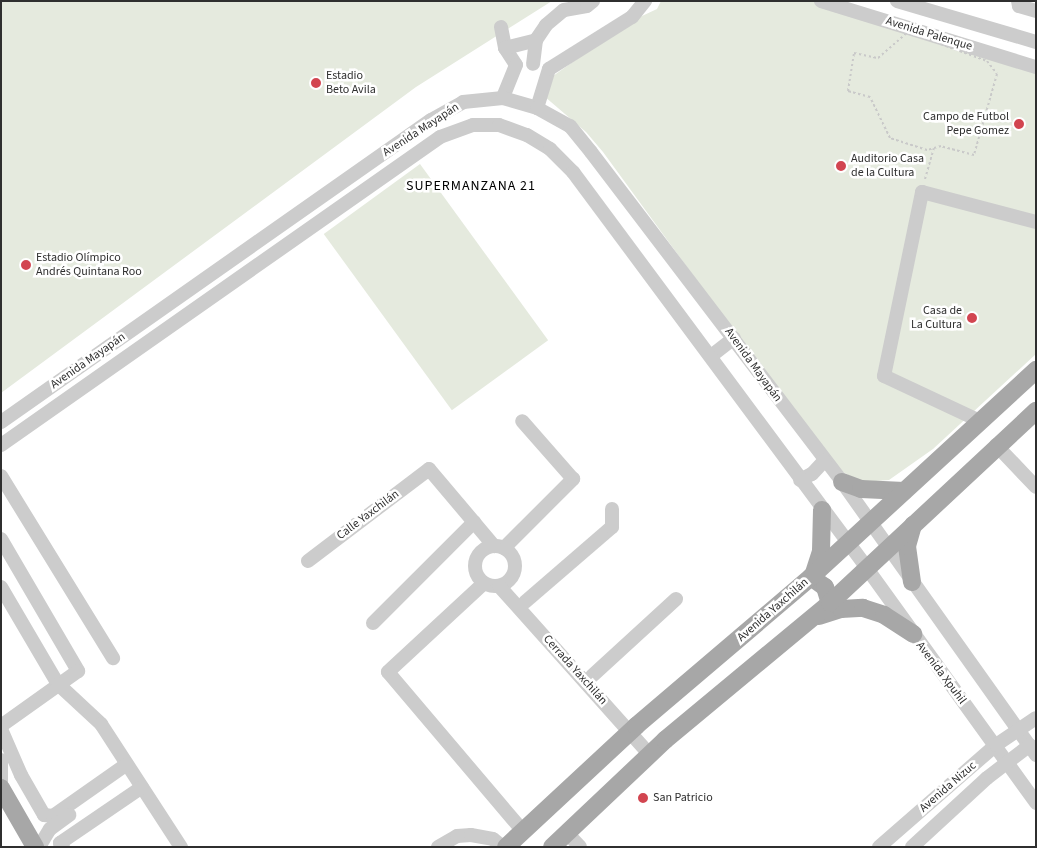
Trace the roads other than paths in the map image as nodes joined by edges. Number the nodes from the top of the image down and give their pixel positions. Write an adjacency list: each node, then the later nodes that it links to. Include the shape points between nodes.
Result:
1 (593, 1): 9 (street, via 587,6 564,10 546,25)
2 (645, 1): 15 (street, via 632,17)
3 (821, 1): 8 (street, Avenida Palenque)
4 (1018, 1): 6 (street, via 1019,6)
5 (904, 3): 8 (street); 10 (street, Avenida Palenque)
6 (1036, 11)
7 (501, 27): 11 (street)
8 (905, 27): 14 (street, Avenida Palenque)
9 (536, 40): 11 (street); 12 (street)
10 (1036, 42)
11 (505, 48): 13 (street)
12 (533, 64): 13 (street); 15 (street)
13 (516, 65): 16 (street)
14 (1036, 67)
15 (546, 73): 17 (street)
16 (503, 98): 17 (street, Avenida Mayapán); 19 (street, Avenida Mayapán, via 463,102 431,120)
17 (537, 108): 21 (street, Avenida Mayapán, via 570,126)
18 (1036, 222): 25 (street, via 922,192 884,376)
19 (176, 298): 20 (street); 26 (street, Avenida Mayapán)
20 (188, 314): 22 (street, Avenida Mayapán, via 440,138 473,125 499,125 527,135 550,149 574,172); 28 (street, Avenida Mayapán)
21 (734, 338): 22 (street); 30 (street, Avenida Mayapán)
22 (711, 356): 33 (street, Avenida Mayapán)
23 (1036, 370): 25 (main road, Avenida Yaxchilán)
24 (1036, 411): 29 (main road)
25 (980, 421): 31 (main road, Avenida Yaxchilán)
26 (1, 422)
27 (522, 422): 46 (street, via 573,478)
28 (1, 445)
29 (996, 445): 35 (street); 37 (main road)
30 (824, 461): 33 (street, via 812,474); 34 (street, Avenida Mayapán)
31 (930, 469): 36 (main road, Avenida Yaxchilán); 37 (main road, via 936,483)
32 (1, 476): 60 (street)
33 (800, 480): 39 (street, Avenida Mayapán)
34 (842, 482): 36 (main road, via 861,489); 41 (street, Avenida Mayapán)
35 (1036, 487)
36 (904, 491): 41 (main road, Avenida Yaxchilán)
37 (950, 491): 42 (main road)
38 (612, 509): 55 (street, via 612,527)
39 (822, 510): 44 (street, Avenida Mayapán); 49 (main road, via 821,551)
40 (474, 522): 46 (street); 47 (street, Calle Yaxchilán, via 429,469); 58 (street)
41 (870, 523): 44 (main road, Avenida Yaxchilán); 45 (street)
42 (913, 525): 45 (main road); 51 (main road, via 907,546)
43 (1, 539): 62 (street, via 78,671)
44 (847, 543): 48 (street, Avenida Xpuhil); 49 (main road, Avenida Yaxchilán)
45 (887, 546): 48 (main road); 51 (street)
46 (499, 547): 50 (street, via 478,556 475,565); 52 (street, via 514,560 512,576)
47 (308, 561)
48 (866, 566): 56 (main road); 59 (street, Avenida Xpuhil)
49 (812, 576): 56 (main road, via 825,587); 65 (main road, Avenida Yaxchilán)
50 (484, 582): 52 (street); 77 (street, via 388,672)
51 (912, 582): 63 (street)
52 (503, 584): 55 (street, Cerrada Yaxchilán); 65 (street, Cerrada Yaxchilán)
53 (1, 587): 62 (street)
54 (676, 599): 61 (street)
55 (525, 602): 61 (street, Cerrada Yaxchilán)
56 (830, 603): 57 (main road)
57 (809, 620): 59 (main road, via 841,609 863,608 884,615); 68 (main road)
58 (372, 623)
59 (913, 634): 66 (street, Avenida Xpuhil)
60 (113, 658)
61 (592, 676): 65 (street, Cerrada Yaxchilán)
62 (58, 684): 64 (street); 71 (street, via 101,724)
63 (1026, 724): 66 (street, Avenida Nizuc); 67 (street)
64 (1, 728): 71 (street, via 21,775 44,815 53,816)
65 (633, 729): 68 (street, Cerrada Yaxchilán); 77 (main road, Avenida Yaxchilán)
66 (996, 745): 70 (street, Avenida Xpuhil); 87 (street, Avenida Nizuc)
67 (1034, 747): 70 (street, Avenida Nizuc)
68 (653, 751): 78 (main road)
69 (1, 760): 73 (street)
70 (1008, 762): 74 (street, Avenida Xpuhil); 88 (street, Avenida Nizuc)
71 (129, 768): 72 (street); 76 (street)
72 (142, 787): 82 (street, via 60,843); 83 (street)
73 (1, 788): 75 (main road)
74 (1036, 803)
75 (24, 828): 76 (street); 80 (main road)
76 (50, 828): 81 (street)
77 (523, 831): 79 (main road, Avenida Yaxchilán)
78 (568, 833): 85 (main road); 86 (street)
79 (496, 845): 84 (street, via 483,836 458,836)
80 (34, 847)
81 (39, 847)
82 (63, 847)
83 (181, 847)
84 (438, 847)
85 (552, 847)
86 (580, 847)
87 (879, 847)
88 (912, 847)

